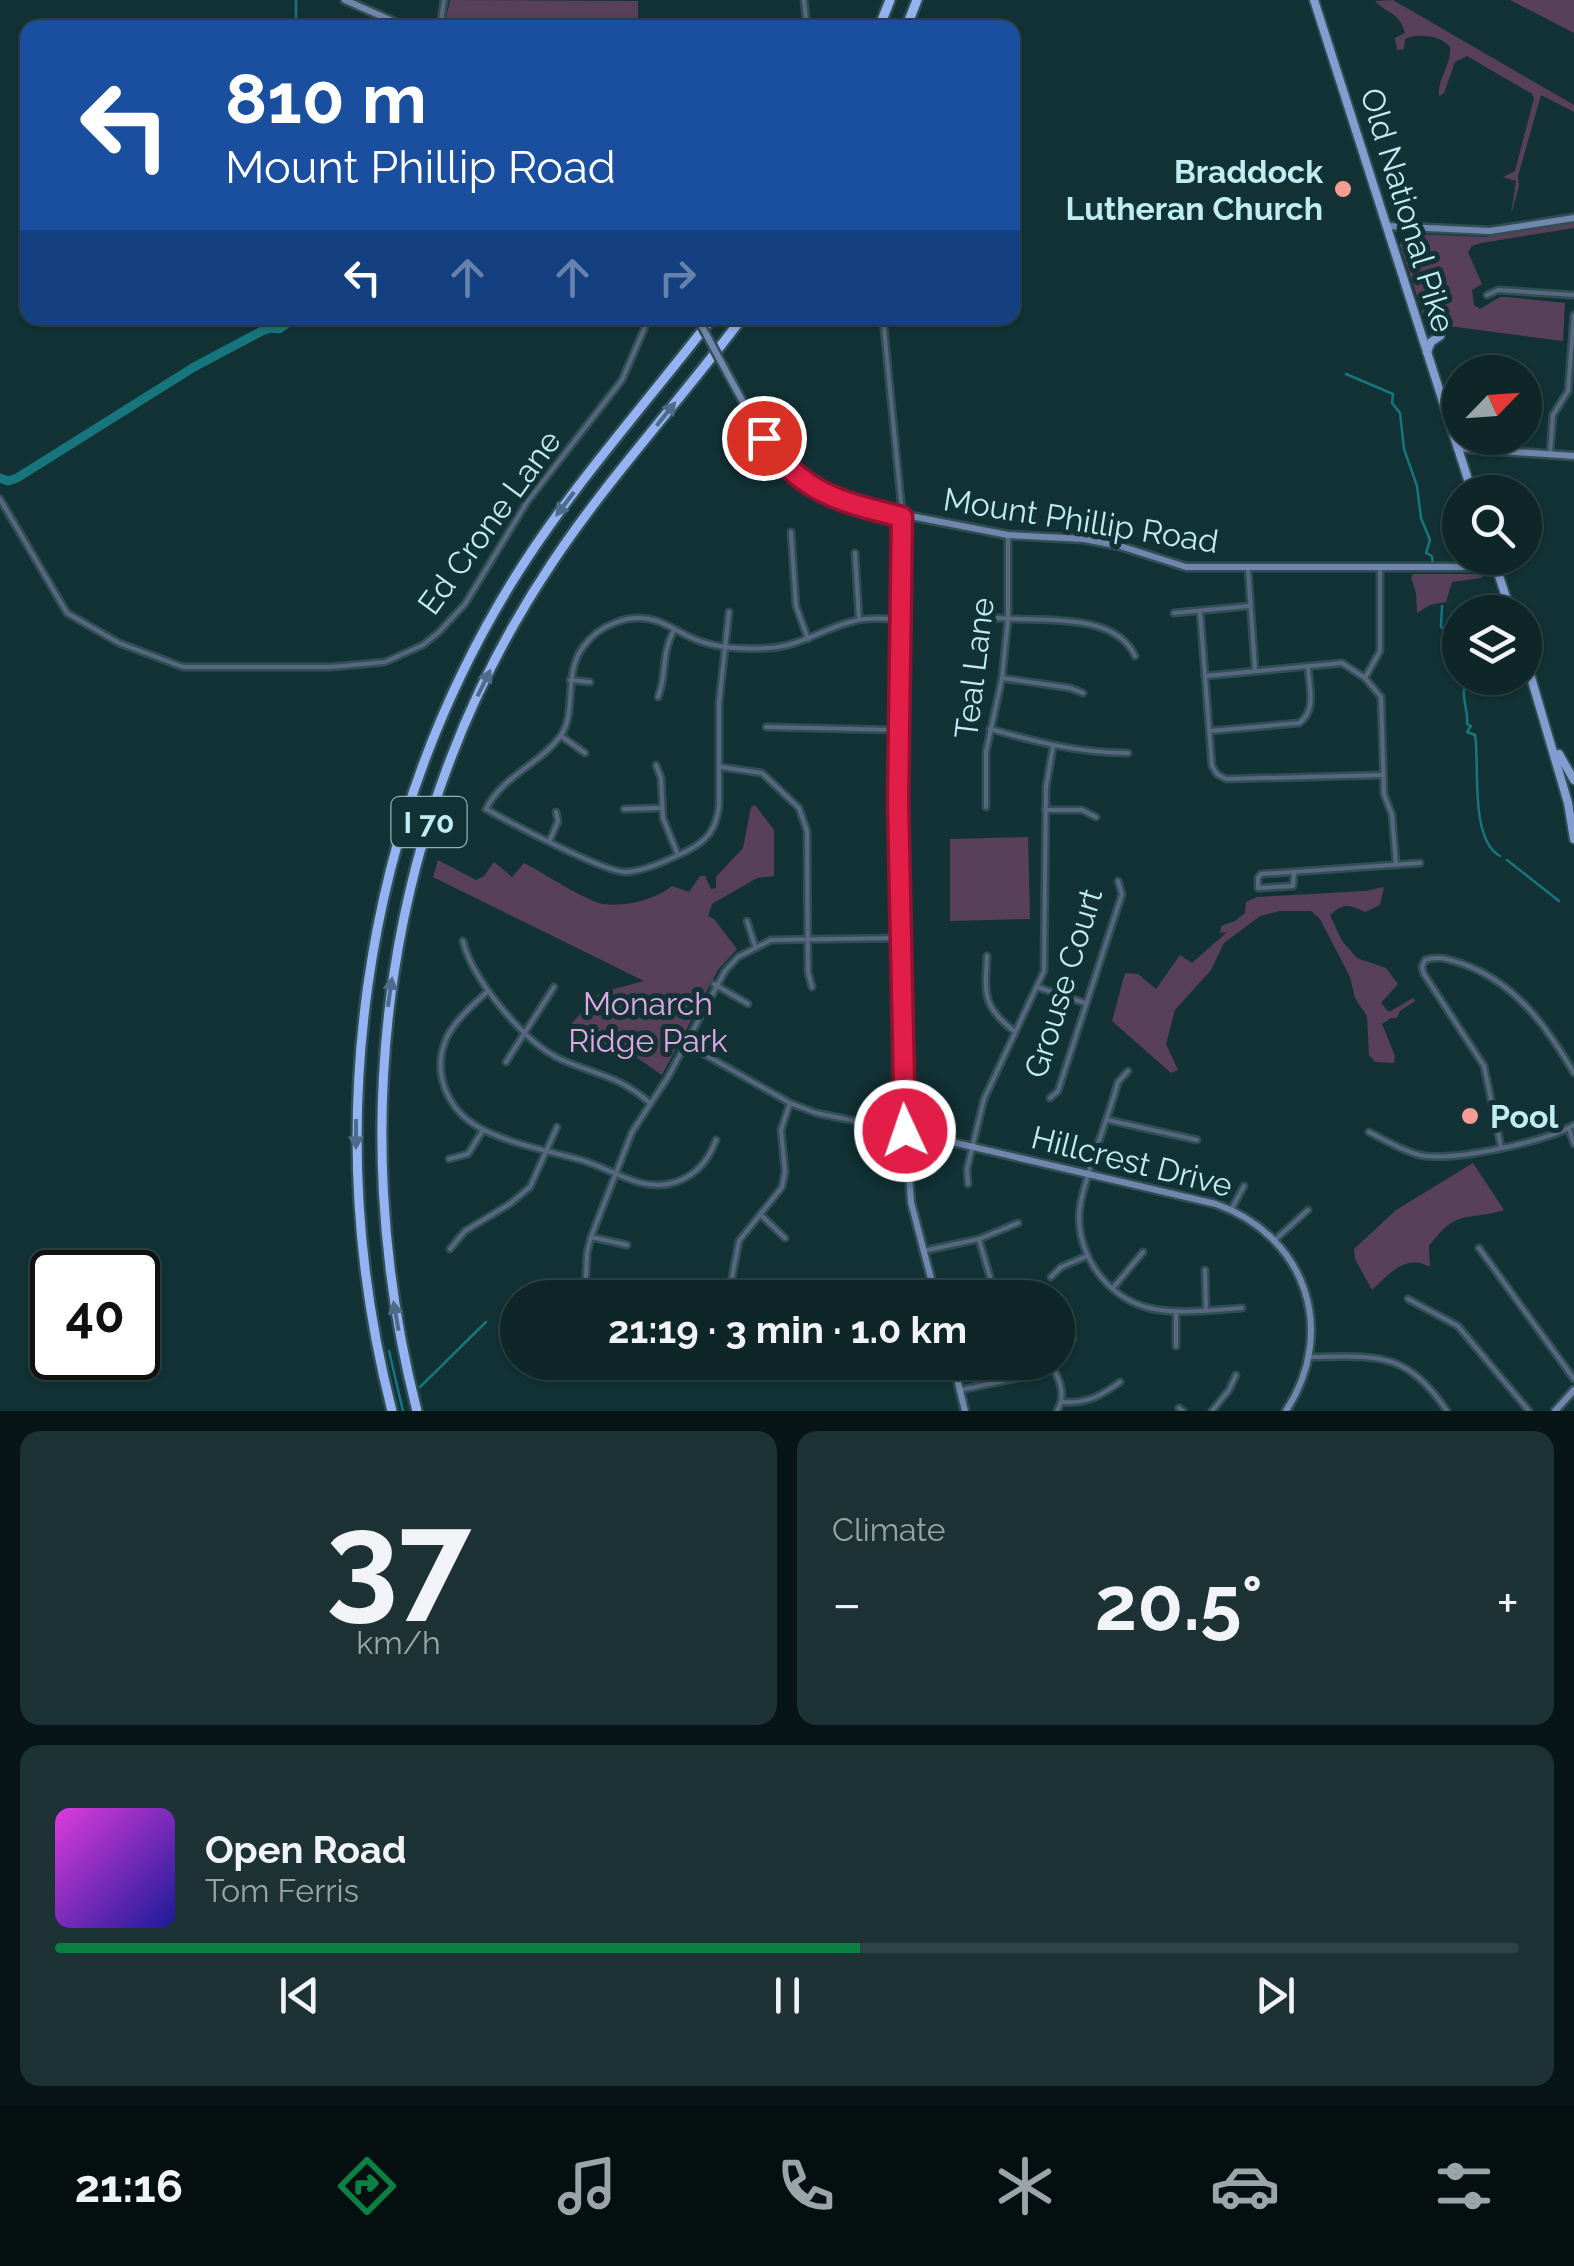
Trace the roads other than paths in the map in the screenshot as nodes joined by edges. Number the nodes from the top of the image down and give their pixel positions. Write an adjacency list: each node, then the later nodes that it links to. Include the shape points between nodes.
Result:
1 (345, 0): 3 (street)
2 (1314, 0): 5 (main road, Old National Pike)
3 (390, 20)
4 (1574, 218): 5 (street, via 1490,231)
5 (1385, 226): 14 (main road, Old National Pike)
6 (1487, 295): 7 (street)
7 (1574, 295)
8 (1574, 315): 18 (street, via 1568,390 1553,414)
9 (646, 325): 20 (street, Ed Crone Lane, via 622,380 527,502 465,604 423,645 385,662 183,667 119,643 67,613)
10 (701, 325): 21 (street, Mount Phillip Road, bridge, via 787,468 833,499)
11 (706, 325): 153 (highway, I 70, one-way to 153, via 561,509 511,584 437,729 398,843 368,976 356,1107 364,1267)
12 (736, 325): 154 (highway, I 70, one-way to 12, via 390,1283 380,1142 390,993 420,848 458,739 530,596)
13 (883, 325): 21 (street)
14 (1417, 325): 15 (main road, Old National Pike); 15 (main road, via 1440,336)
15 (1426, 356): 16 (main road, Old National Pike)
16 (1442, 403)
17 (1542, 453): 18 (street)
18 (1550, 454): 19 (street)
19 (1574, 456)
20 (0, 499)
21 (902, 517): 23 (street, Mount Phillip Road); 32 (street)
22 (792, 532): 37 (street, via 796,606)
23 (1008, 535): 27 (street, Mount Phillip Road, via 1084,540 1186,567); 33 (street, Teal Lane)
24 (855, 553): 34 (street)
25 (1442, 565): 26 (street, Mount Phillip Road)
26 (1380, 568): 27 (street, Mount Phillip Road); 44 (street, via 1380,651)
27 (1248, 570): 28 (street)
28 (1250, 606): 29 (street); 41 (street)
29 (1200, 610): 31 (street); 42 (street)
30 (729, 612): 38 (street)
31 (1174, 613)
32 (899, 618): 34 (street); 53 (street)
33 (1008, 619): 35 (street); 39 (street, via 1096,624); 43 (street, Teal Lane)
34 (858, 620): 37 (street)
35 (984, 623)
36 (674, 630): 38 (street); 45 (street, via 643,618 609,625 583,647); 49 (street)
37 (808, 639): 38 (street)
38 (725, 647): 60 (street)
39 (1135, 656)
40 (1308, 667): 41 (street); 44 (street, via 1342,664); 54 (street, via 1307,718)
41 (1256, 672): 42 (street)
42 (1204, 676): 54 (street)
43 (1002, 678): 47 (street); 52 (street, Teal Lane)
44 (1364, 678): 61 (street, via 1380,696)
45 (570, 680): 46 (street); 55 (street)
46 (590, 682)
47 (1082, 693)
48 (1537, 695): 50 (main road)
49 (658, 696)
50 (1547, 726): 62 (main road); 69 (main road)
51 (766, 727): 53 (street)
52 (990, 729): 56 (street); 63 (street, Teal Lane)
53 (898, 730): 79 (street)
54 (1209, 731): 61 (street, via 1212,766 1226,780)
55 (560, 736): 57 (street); 70 (street, via 505,783 486,809)
56 (1054, 747): 58 (street); 66 (street)
57 (586, 753)
58 (1128, 753)
59 (656, 765): 64 (street)
60 (720, 767): 71 (street, via 717,822 702,843); 80 (street, via 762,773 804,816)
61 (1383, 775): 73 (street)
62 (1574, 780)
63 (986, 807)
64 (661, 808): 65 (street); 71 (street)
65 (624, 809)
66 (1046, 810): 68 (street); 86 (street, via 1046,949)
67 (556, 812): 70 (street)
68 (1096, 816)
69 (1574, 839)
70 (550, 840): 71 (street, via 618,871)
71 (678, 856)
72 (1420, 862): 73 (street)
73 (1396, 864): 74 (street)
74 (1294, 872): 75 (street); 77 (street, via 1294,886)
75 (1278, 873): 77 (street); 77 (street, via 1261,874 1258,888)
76 (1118, 881): 89 (street, Grouse Court, via 1122,894)
77 (1278, 887)
78 (747, 921): 82 (street)
79 (899, 938): 80 (street); 104 (street)
80 (808, 939): 82 (street); 85 (street)
81 (462, 941): 88 (street)
82 (755, 946): 84 (street)
83 (987, 956): 91 (street, via 988,1006)
84 (716, 985): 90 (street); 93 (street)
85 (812, 986)
86 (1037, 986): 89 (street); 91 (street)
87 (554, 987): 92 (street)
88 (488, 992): 92 (street); 103 (street, via 448,1034 440,1070 454,1106)
89 (1085, 1003): 97 (street, Grouse Court)
90 (748, 1004)
91 (1014, 1031): 109 (street)
92 (527, 1033): 94 (street); 98 (street, via 550,1053 619,1079)
93 (684, 1043): 98 (street); 99 (street)
94 (506, 1062)
95 (1128, 1071): 100 (street, via 1118,1082)
96 (1574, 1073): 110 (street, via 1539,1019 1508,988 1451,961 1423,962 1424,974 1484,1066)
97 (1050, 1098)
98 (650, 1103): 113 (street)
99 (790, 1104): 104 (street); 119 (street, via 781,1130 784,1179)
100 (1108, 1120): 107 (street); 114 (street)
101 (557, 1127): 111 (street)
102 (1572, 1127): 108 (street); 110 (street)
103 (483, 1130): 111 (street); 112 (street, via 468,1154)
104 (905, 1131): 109 (street, Hillcrest Drive); 128 (street)
105 (1369, 1132): 110 (street, via 1426,1156)
106 (716, 1140): 113 (street, via 701,1167 678,1181 652,1185)
107 (1197, 1140)
108 (1574, 1144)
109 (972, 1146): 114 (street, Hillcrest Drive); 115 (street)
110 (1501, 1148)
111 (548, 1150): 113 (street); 127 (street, via 530,1187 465,1231)
112 (450, 1159)
113 (616, 1174): 121 (street)
114 (1089, 1174): 117 (street, Hillcrest Drive); 130 (street, via 1079,1228)
115 (968, 1184)
116 (1244, 1186): 117 (street)
117 (1231, 1210): 124 (street, Hillcrest Drive)
118 (1308, 1210): 124 (street)
119 (760, 1214): 122 (street); 134 (street, via 740,1241)
120 (1018, 1223): 123 (street)
121 (591, 1237): 125 (street); 133 (street)
122 (785, 1238)
123 (979, 1239): 128 (street); 136 (street)
124 (1275, 1240): 143 (street, Hillcrest Drive, via 1304,1288)
125 (627, 1245)
126 (1479, 1248): 145 (street)
127 (450, 1249)
128 (923, 1251): 135 (street)
129 (1143, 1252): 137 (street)
130 (1087, 1256): 132 (street); 137 (street)
131 (1205, 1270): 140 (street)
132 (1050, 1277)
133 (586, 1280)
134 (731, 1280)
135 (931, 1280)
136 (991, 1280)
137 (1113, 1288): 141 (street, via 1148,1308)
138 (1408, 1299): 160 (street, via 1458,1326)
139 (1242, 1308): 140 (street)
140 (1206, 1310): 141 (street)
141 (1176, 1311): 142 (street)
142 (1176, 1346)
143 (1311, 1357): 158 (street, Hillcrest Drive); 159 (street, via 1400,1364 1420,1376)
144 (1236, 1376): 157 (street)
145 (1574, 1379)
146 (958, 1380): 150 (street)
147 (1007, 1380): 150 (street)
148 (1059, 1380): 152 (street)
149 (1120, 1382): 152 (street, via 1100,1398)
150 (960, 1390): 155 (street)
151 (1574, 1390): 161 (street)
152 (1062, 1402): 156 (street)
153 (392, 1411)
154 (417, 1411)
155 (965, 1411)
156 (1057, 1411)
157 (1212, 1411)
158 (1286, 1411)
159 (1446, 1411)
160 (1529, 1411)
161 (1555, 1411)

